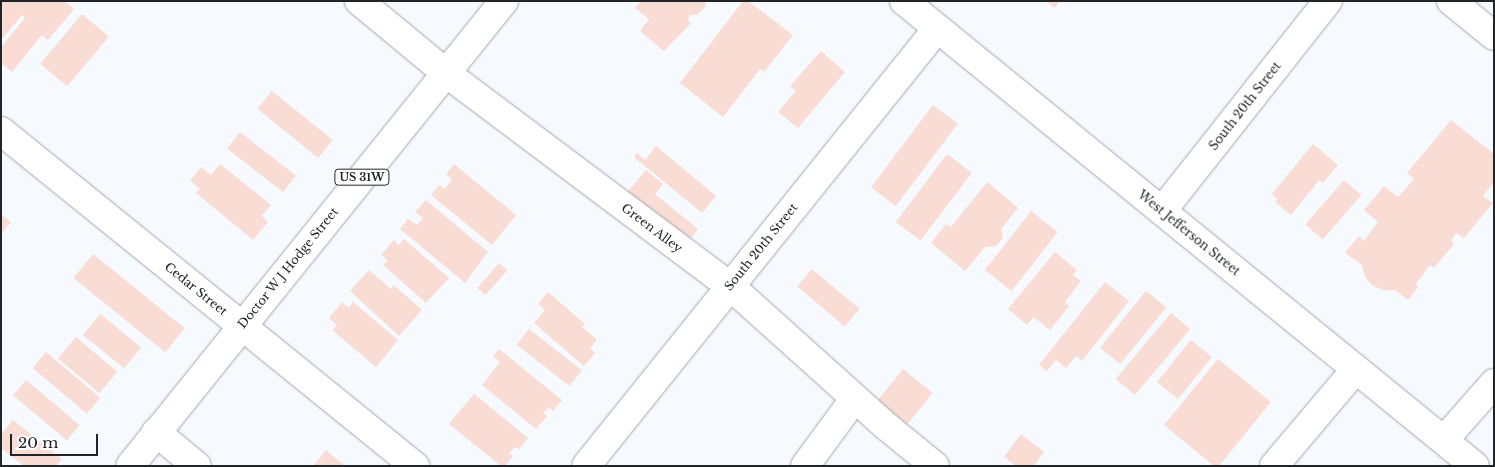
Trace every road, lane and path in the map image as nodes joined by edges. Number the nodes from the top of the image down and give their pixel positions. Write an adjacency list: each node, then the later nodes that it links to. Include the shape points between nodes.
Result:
1 (359, 1): 8 (street, Green Alley)
2 (504, 1): 8 (street, Doctor W J Hodge Street / US 31W)
3 (904, 1): 6 (street, West Jefferson Street)
4 (1328, 1): 10 (street, South 20th Street)
5 (1451, 1): 7 (street)
6 (937, 29): 10 (street, West Jefferson Street); 11 (street, South 20th Street)
7 (1494, 36)
8 (446, 73): 11 (street, Green Alley); 12 (street, Doctor W J Hodge Street / US 31W)
9 (1, 131): 12 (street, Cedar Street)
10 (1162, 211): 13 (street, West Jefferson Street)
11 (730, 286): 15 (street, Green Alley); 21 (street, South 20th Street)
12 (242, 326): 16 (street, Doctor W J Hodge Street / US 31W); 20 (street, Cedar Street)
13 (1356, 369): 17 (street, West Jefferson Street); 24 (street)
14 (1494, 383): 17 (street)
15 (856, 398): 22 (street); 23 (street, Green Alley)
16 (156, 432): 18 (street, Doctor W J Hodge Street / US 31W); 19 (street)
17 (1444, 440): 25 (street, West Jefferson Street)
18 (130, 466)
19 (197, 466)
20 (415, 466)
21 (586, 466)
22 (805, 466)
23 (935, 466)
24 (1274, 466)
25 (1475, 466)

